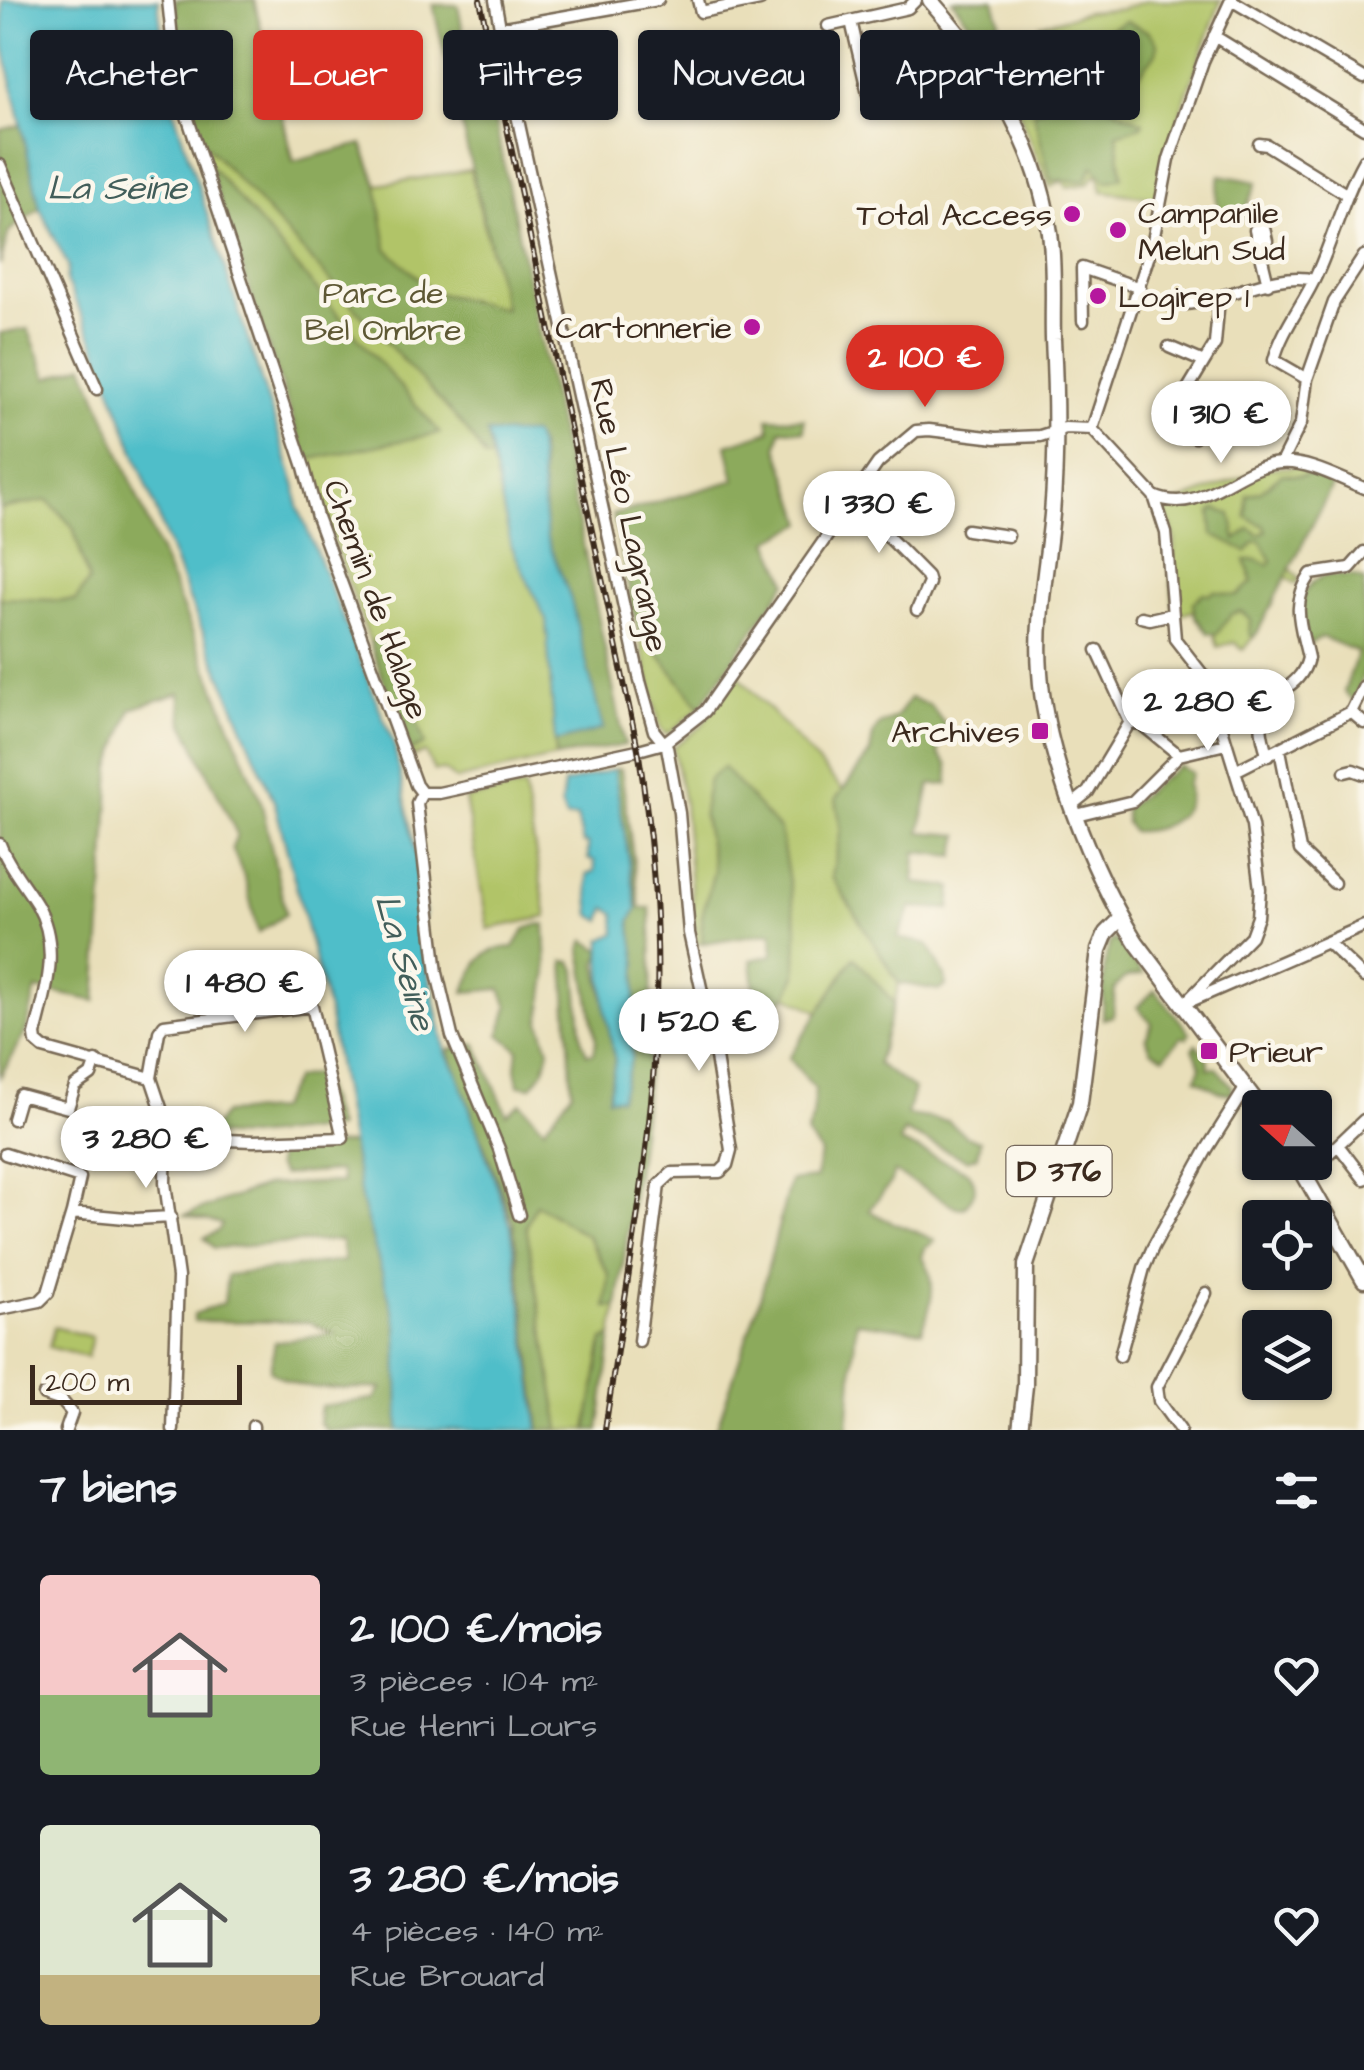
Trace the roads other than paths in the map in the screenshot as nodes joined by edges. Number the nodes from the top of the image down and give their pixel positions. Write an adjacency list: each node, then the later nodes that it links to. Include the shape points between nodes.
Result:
1 (168, 0): 59 (street, Chemin de Halage, via 177,86 320,524)
2 (495, 0): 11 (street, Rue Léo Lagrange)
3 (658, 0): 11 (street)
4 (698, 0): 5 (street, via 700,12)
5 (760, 0)
6 (916, 0): 9 (street, via 908,8)
7 (930, 0): 35 (main road, via 992,81 1043,199 1054,279)
8 (1231, 0): 12 (street); 16 (street)
9 (851, 21): 10 (street); 14 (street)
10 (828, 26)
11 (500, 28): 51 (street, Rue Léo Lagrange, via 640,681)
12 (1214, 36): 13 (street); 15 (street)
13 (1240, 52): 15 (street, via 1218,50); 17 (street)
14 (860, 59)
15 (1203, 60): 26 (street, via 1169,159)
16 (1364, 78)
17 (1362, 122)
18 (1258, 144): 21 (street)
19 (1364, 160): 21 (street)
20 (0, 164): 32 (street)
21 (1346, 194): 24 (street)
22 (1258, 245): 25 (street)
23 (1364, 256): 31 (street, via 1334,302)
24 (1314, 280): 25 (street); 31 (street, via 1274,360)
25 (1268, 284): 27 (street)
26 (1139, 290): 27 (street, via 1169,304); 28 (street, via 1082,268); 34 (street)
27 (1219, 298): 30 (street, via 1215,344)
28 (1082, 321)
29 (1168, 347): 30 (street)
30 (1204, 362): 33 (street, via 1172,415 1195,436)
31 (1307, 379): 36 (street, via 1301,422)
32 (97, 389)
33 (1209, 419)
34 (1092, 429): 35 (street); 39 (street)
35 (1054, 431): 38 (street, via 996,438 916,431 878,464); 60 (main road, via 1039,666 1046,718)
36 (1281, 463): 37 (street, via 1302,464); 39 (street, via 1206,496)
37 (1364, 488)
38 (852, 500): 43 (street, via 927,576); 51 (street, via 704,711)
39 (1160, 501): 44 (street)
40 (967, 530): 41 (street)
41 (1008, 536)
42 (1364, 552): 55 (street, via 1350,568 1311,574 1302,586 1297,616 1308,658 1298,678 1265,708)
43 (918, 610)
44 (1172, 614): 45 (street); 52 (street, via 1175,639 1207,680)
45 (1141, 618)
46 (1097, 650): 49 (street)
47 (1364, 686): 48 (street)
48 (1352, 712): 50 (street); 53 (street)
49 (1130, 722): 54 (street); 60 (street)
50 (1364, 723)
51 (664, 743): 59 (street); 85 (street, Rue Léo Lagrange, via 679,813 688,933 732,1150 720,1172 672,1173 661,1181)
52 (1226, 744): 54 (street); 56 (street)
53 (1280, 750): 55 (street); 62 (street, via 1300,850)
54 (1180, 755): 60 (street, via 1133,801)
55 (1268, 756): 56 (street)
56 (1236, 771): 67 (street, via 1256,844 1258,917 1242,948)
57 (1345, 772): 58 (street)
58 (1364, 774)
59 (422, 793): 80 (street, Chemin de Halage, via 436,972 452,1036 500,1149)
60 (1074, 809): 63 (main road)
61 (0, 844): 68 (street, via 40,909 50,943 36,1042)
62 (1334, 883)
63 (1121, 918): 67 (main road); 90 (main road, D 376, via 1099,950 1080,1103 1026,1266)
64 (1364, 926): 65 (street)
65 (1327, 942): 66 (street); 67 (street)
66 (1364, 977)
67 (1183, 1004): 70 (main road)
68 (96, 1062): 69 (street); 71 (street, via 75,1086 68,1108 20,1095)
69 (152, 1078): 73 (street); 73 (street, via 164,1026 312,1006 343,1138)
70 (1246, 1088): 86 (street, via 1153,1247)
71 (14, 1119)
72 (1364, 1120): 74 (street)
73 (166, 1138): 81 (street)
74 (1338, 1146): 75 (street); 77 (street)
75 (1332, 1151)
76 (5, 1154): 79 (street, via 80,1178)
77 (1364, 1178)
78 (1307, 1180): 82 (main road)
79 (72, 1213): 81 (street); 84 (street, via 48,1293 40,1301)
80 (519, 1216)
81 (170, 1217): 89 (street, via 178,1277)
82 (1364, 1280)
83 (1206, 1293): 91 (street, via 1157,1387)
84 (1, 1304)
85 (639, 1340)
86 (1120, 1356)
87 (44, 1395): 88 (street, via 68,1404)
88 (66, 1430)
89 (173, 1430)
90 (1020, 1430)
91 (1180, 1430)

